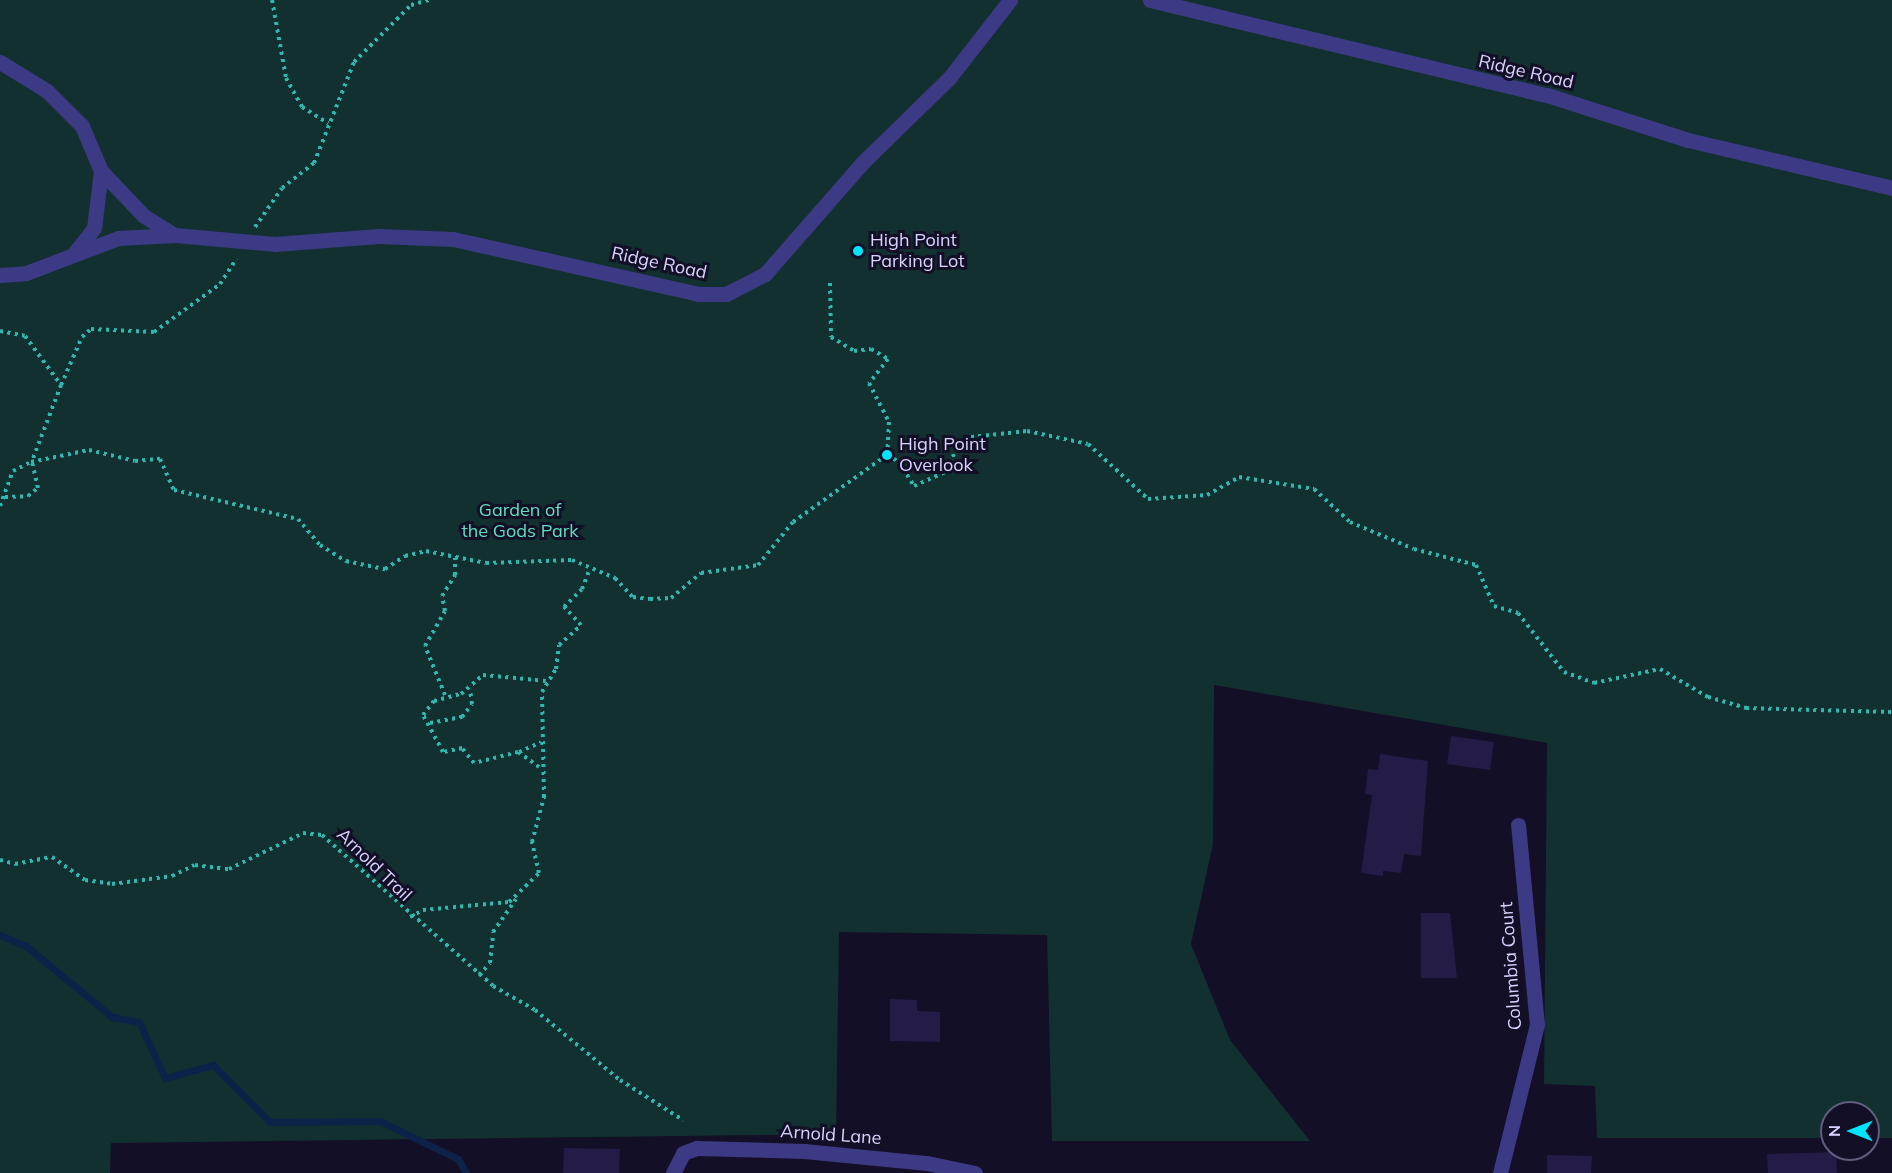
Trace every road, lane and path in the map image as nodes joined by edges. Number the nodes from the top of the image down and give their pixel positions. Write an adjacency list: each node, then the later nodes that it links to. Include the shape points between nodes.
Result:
1 (272, 0): 6 (path, via 286,78 302,106)
2 (429, 0): 6 (path, via 411,5 368,43 344,77)
3 (1010, 0): 10 (street, Ridge Road, via 950,77 746,288 699,294 453,239 379,236)
4 (1150, 0): 8 (street, Ridge Road, via 1547,95 1688,140)
5 (0, 62): 7 (street, via 47,91 82,126)
6 (328, 123): 10 (path, via 314,163 282,188 259,216)
7 (101, 171): 9 (street, Ridge Road, via 144,216); 11 (street, via 94,228)
8 (1892, 188)
9 (175, 235): 10 (street, Ridge Road); 11 (street, Ridge Road, via 118,238)
10 (248, 244): 15 (path, via 220,284 154,332 91,329 82,337)
11 (75, 252): 12 (street, Ridge Road, via 26,273)
12 (0, 275)
13 (830, 283): 16 (path, via 831,338 854,351 871,349 888,359 869,383 889,422)
14 (0, 330): 15 (path, via 25,336)
15 (62, 385): 17 (path)
16 (886, 455): 21 (path, via 793,522 758,564 701,573 670,598 633,597 615,578); 25 (path, via 899,462 914,486 930,483 948,471 956,448 971,437 1027,431 1088,444 1148,499 1207,495 1239,477 1314,489 1350,522 1414,549 1476,565 1494,606 1518,613 1564,672 1594,683 1660,669 1708,697 1746,708)
17 (31, 462): 18 (path, via 13,471); 18 (path, via 38,488 28,496); 20 (path, via 89,450 135,461 160,459 174,490 298,519 320,545 346,561 386,569 405,556 426,551)
18 (6, 497): 19 (path)
19 (0, 506)
20 (455, 558): 21 (path, via 572,560); 24 (path, via 455,575 442,596 445,611 426,646)
21 (590, 568): 22 (path, via 582,589 564,607 581,625 559,645 556,669)
22 (547, 681): 23 (path, via 488,675 476,678); 27 (path)
23 (470, 689): 24 (path); 26 (path, via 472,704 462,717)
24 (445, 695): 26 (path, via 424,710)
25 (1892, 712)
26 (430, 723): 28 (path, via 439,749 462,748 474,763)
27 (541, 742): 28 (path); 29 (path)
28 (518, 752): 29 (path)
29 (541, 768): 32 (path, via 543,805 532,842 539,873)
30 (1518, 825): 38 (street, Columbia Court, via 1538,1026)
31 (0, 860): 33 (path, Arnold Trail, via 24,864 51,857 85,880 112,884 172,876 195,865 229,869 303,833 314,833 328,838)
32 (516, 898): 33 (path); 34 (path, via 493,932 490,963)
33 (410, 917): 34 (path, Arnold Trail)
34 (479, 975): 35 (path, Arnold Trail)
35 (683, 1120)
36 (674, 1173): 37 (street, Arnold Lane, via 683,1153 697,1148 804,1151 927,1162)
37 (975, 1173)
38 (1500, 1173)

